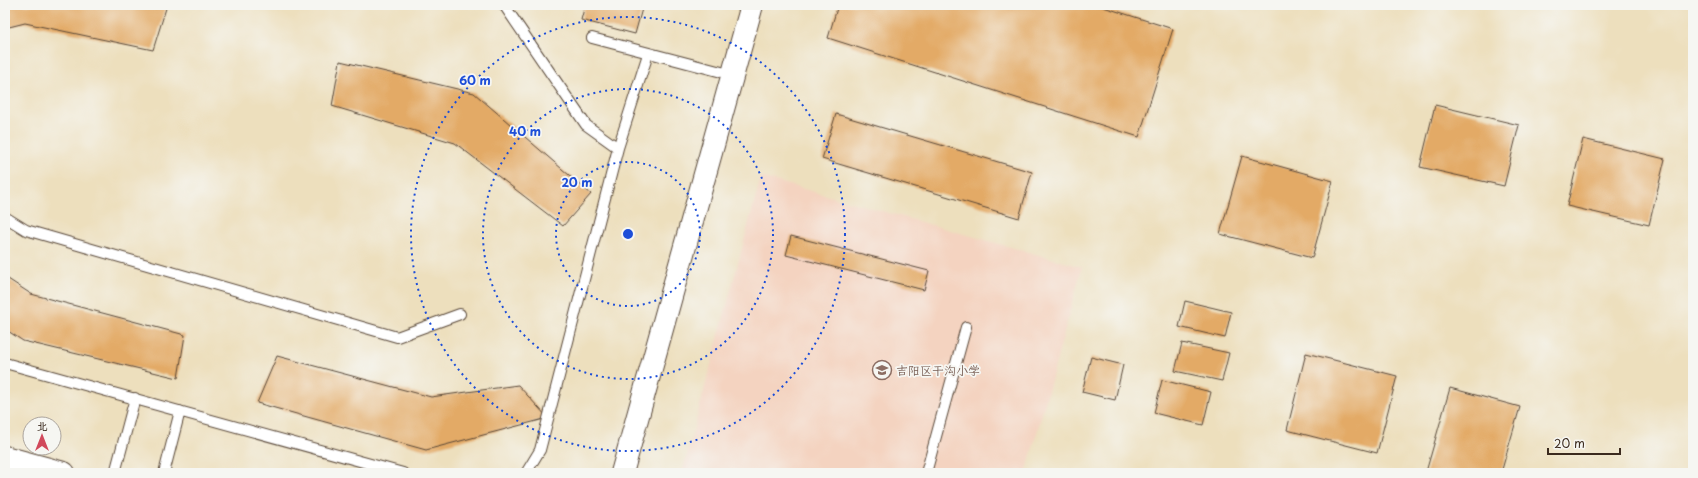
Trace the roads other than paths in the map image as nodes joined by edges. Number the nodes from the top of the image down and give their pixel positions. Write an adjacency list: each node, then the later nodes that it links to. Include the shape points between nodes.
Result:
1 (504, 5): 6 (lane, via 586,125)
2 (752, 5): 5 (street)
3 (592, 38): 4 (lane)
4 (648, 54): 5 (lane); 6 (lane)
5 (733, 75): 19 (street)
6 (618, 148): 18 (lane, via 540,450)
7 (5, 217): 8 (lane, via 26,230 397,337)
8 (460, 314)
9 (966, 326): 20 (lane)
10 (5, 363): 11 (lane)
11 (135, 398): 12 (lane); 15 (lane)
12 (180, 411): 16 (lane); 17 (lane)
13 (5, 457): 14 (street)
14 (64, 473)
15 (115, 473)
16 (164, 473)
17 (403, 473)
18 (526, 473)
19 (622, 473)
20 (926, 473)

